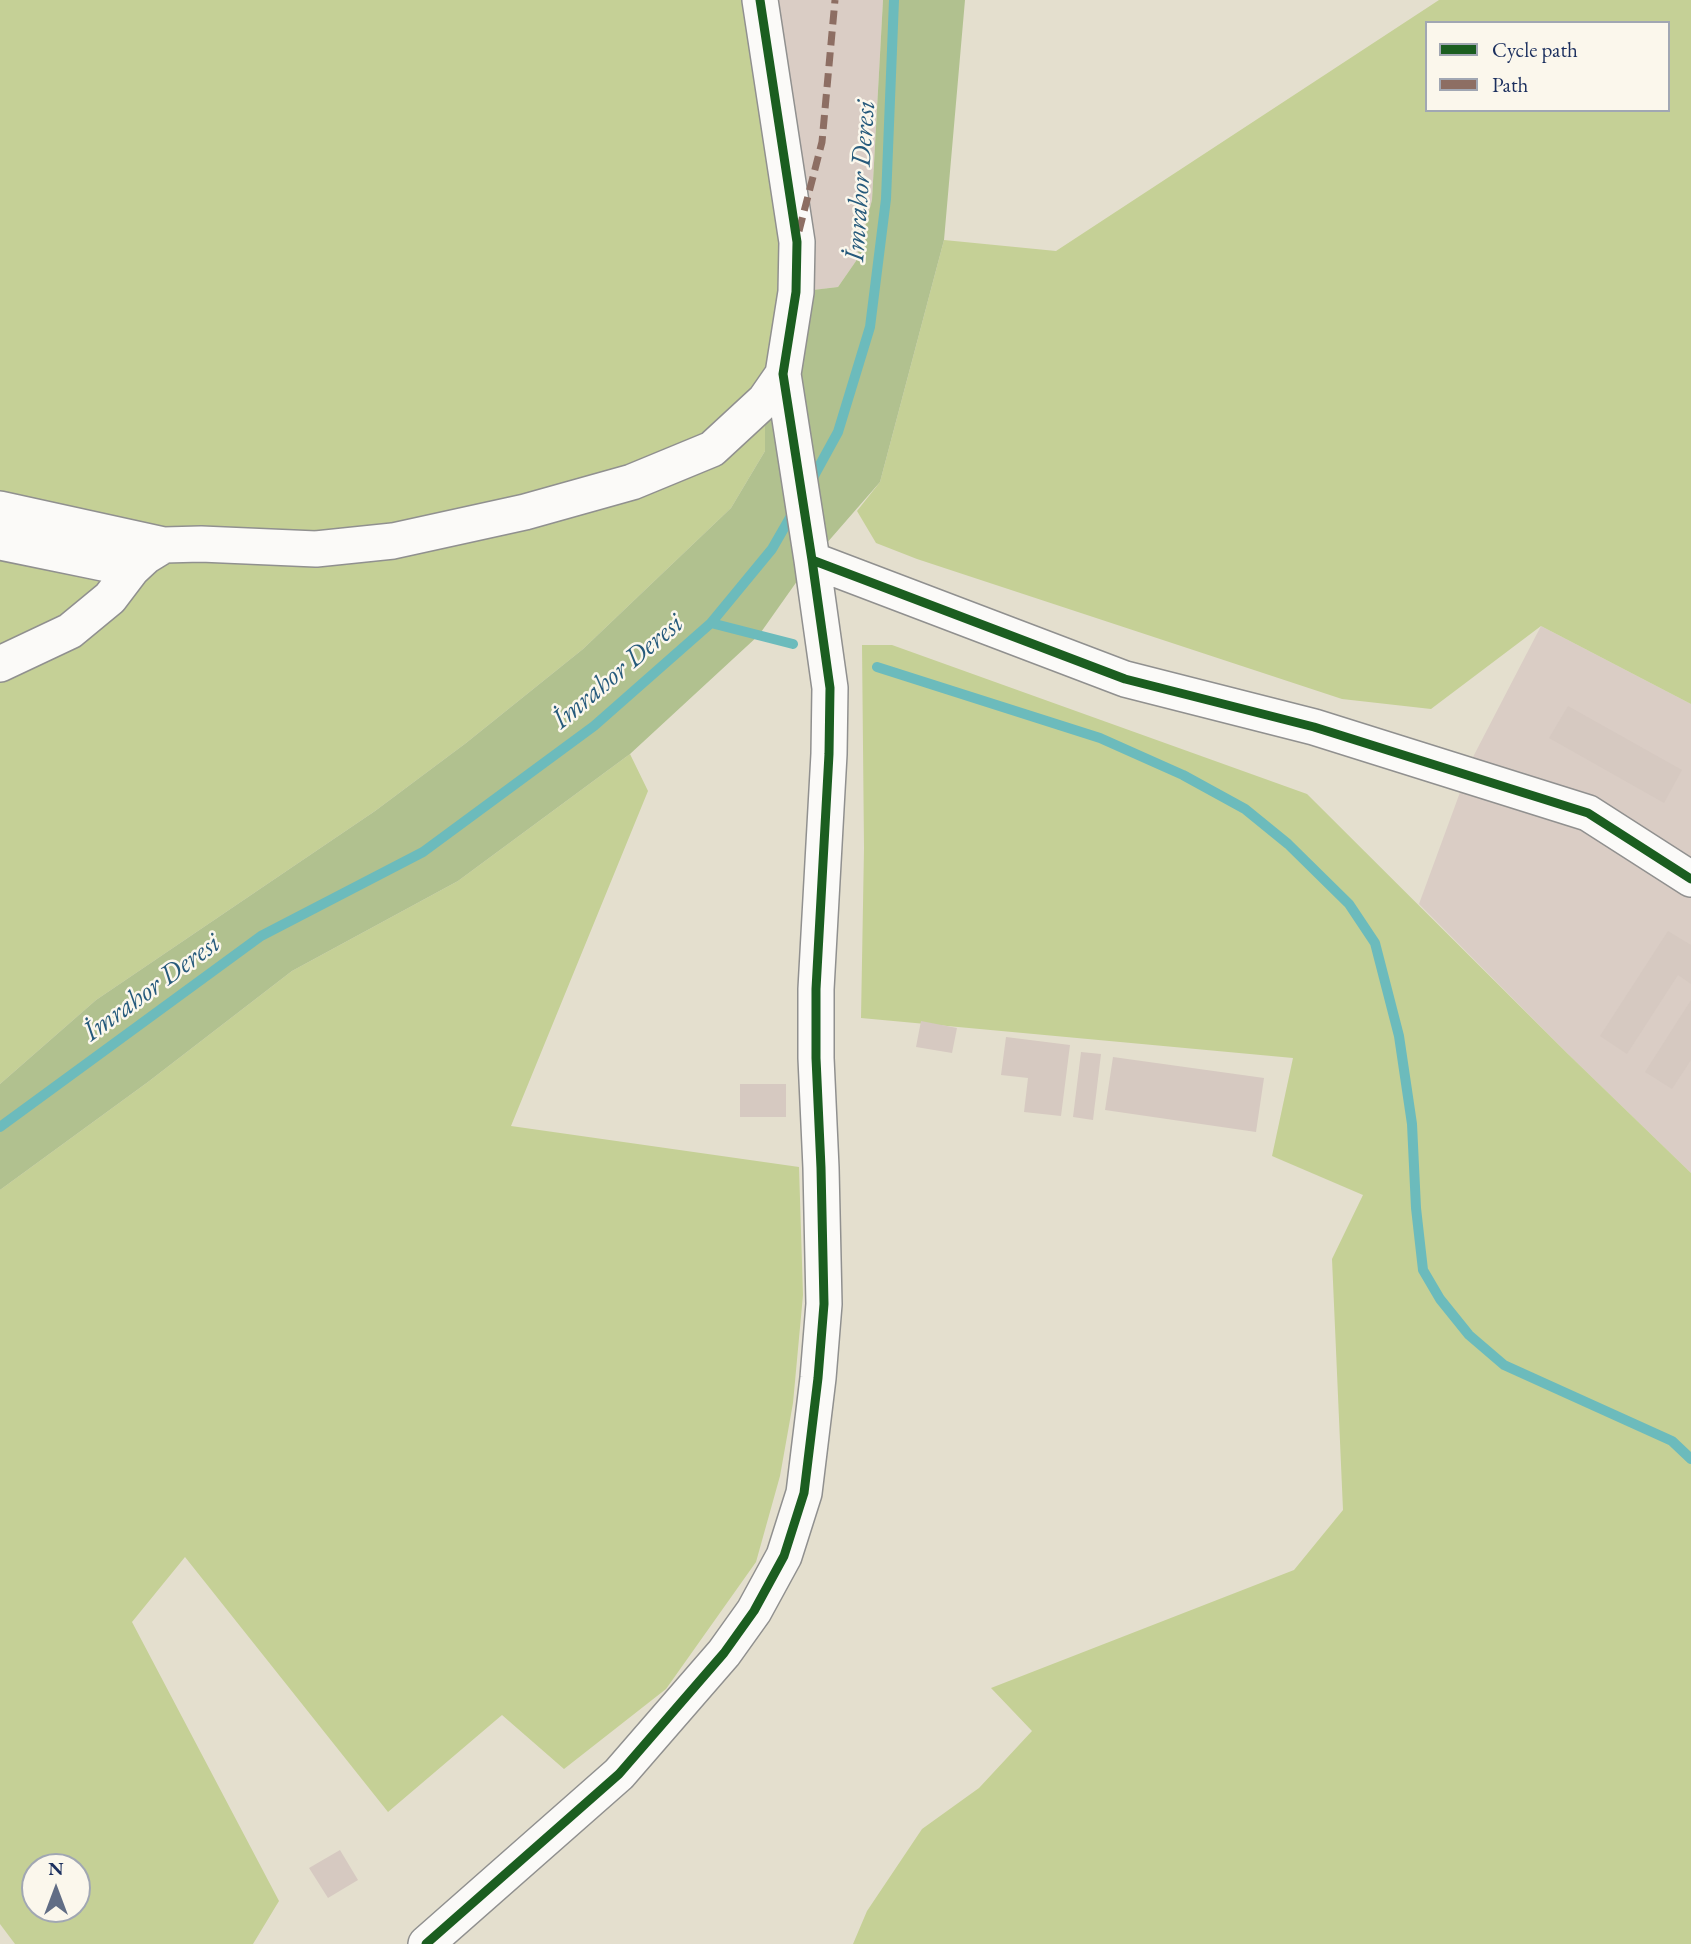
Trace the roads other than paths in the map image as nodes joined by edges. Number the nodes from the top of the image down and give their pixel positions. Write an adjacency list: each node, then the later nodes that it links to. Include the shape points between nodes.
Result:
1 (760, 0): 2 (street, via 797,242 796,292)
2 (783, 374): 5 (street, via 765,400 712,449 632,482 525,513 393,541 316,549); 6 (street)
3 (0, 509): 5 (street)
4 (0, 542): 7 (street)
5 (164, 545): 7 (street)
6 (812, 560): 9 (street, via 1125,679 1314,727 1588,813); 10 (street, via 830,688 830,754 816,989 824,1304 804,1493 784,1556 724,1653 619,1774)
7 (131, 569): 8 (street, via 110,598 70,631)
8 (0, 664)
9 (1689, 874)
10 (426, 1944)

